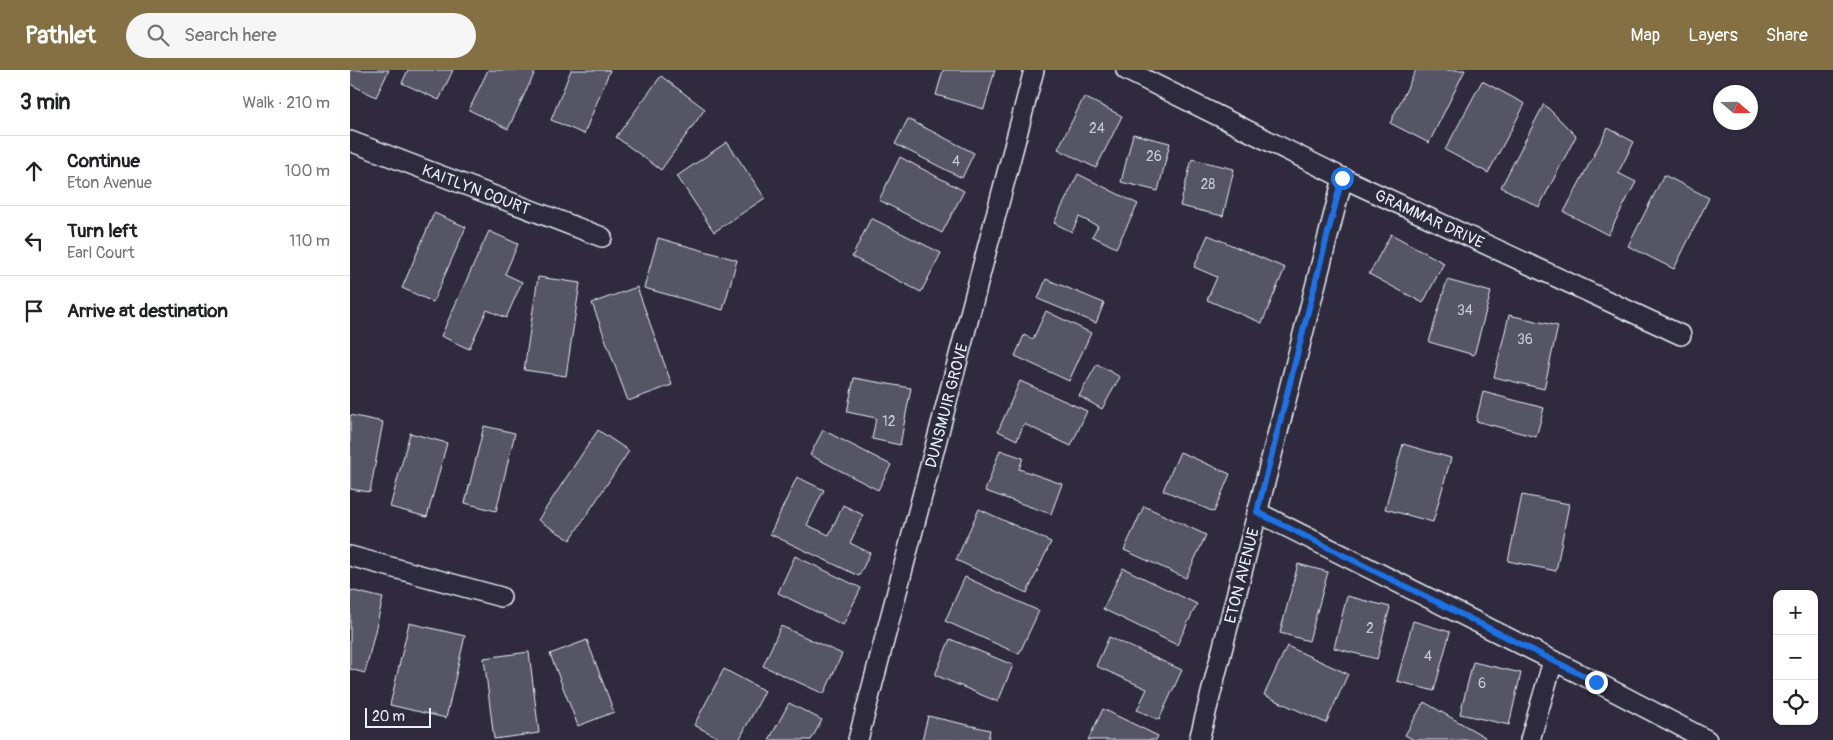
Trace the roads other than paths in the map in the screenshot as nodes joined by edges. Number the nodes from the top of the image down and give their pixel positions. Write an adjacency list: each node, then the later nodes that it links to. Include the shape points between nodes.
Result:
1 (1034, 70): 11 (street, DUNSMUIR GROVE)
2 (1126, 70): 4 (street, GRAMMAR DRIVE)
3 (350, 141): 5 (street, KAITLYN COURT)
4 (1342, 178): 6 (street, GRAMMAR DRIVE); 7 (street, ETON AVENUE)
5 (602, 237)
6 (1682, 335)
7 (1257, 512): 10 (street); 12 (street, ETON AVENUE)
8 (350, 556): 9 (street)
9 (500, 597)
10 (1553, 661): 13 (street); 14 (street)
11 (858, 740)
12 (1198, 740)
13 (1530, 740)
14 (1707, 740)

